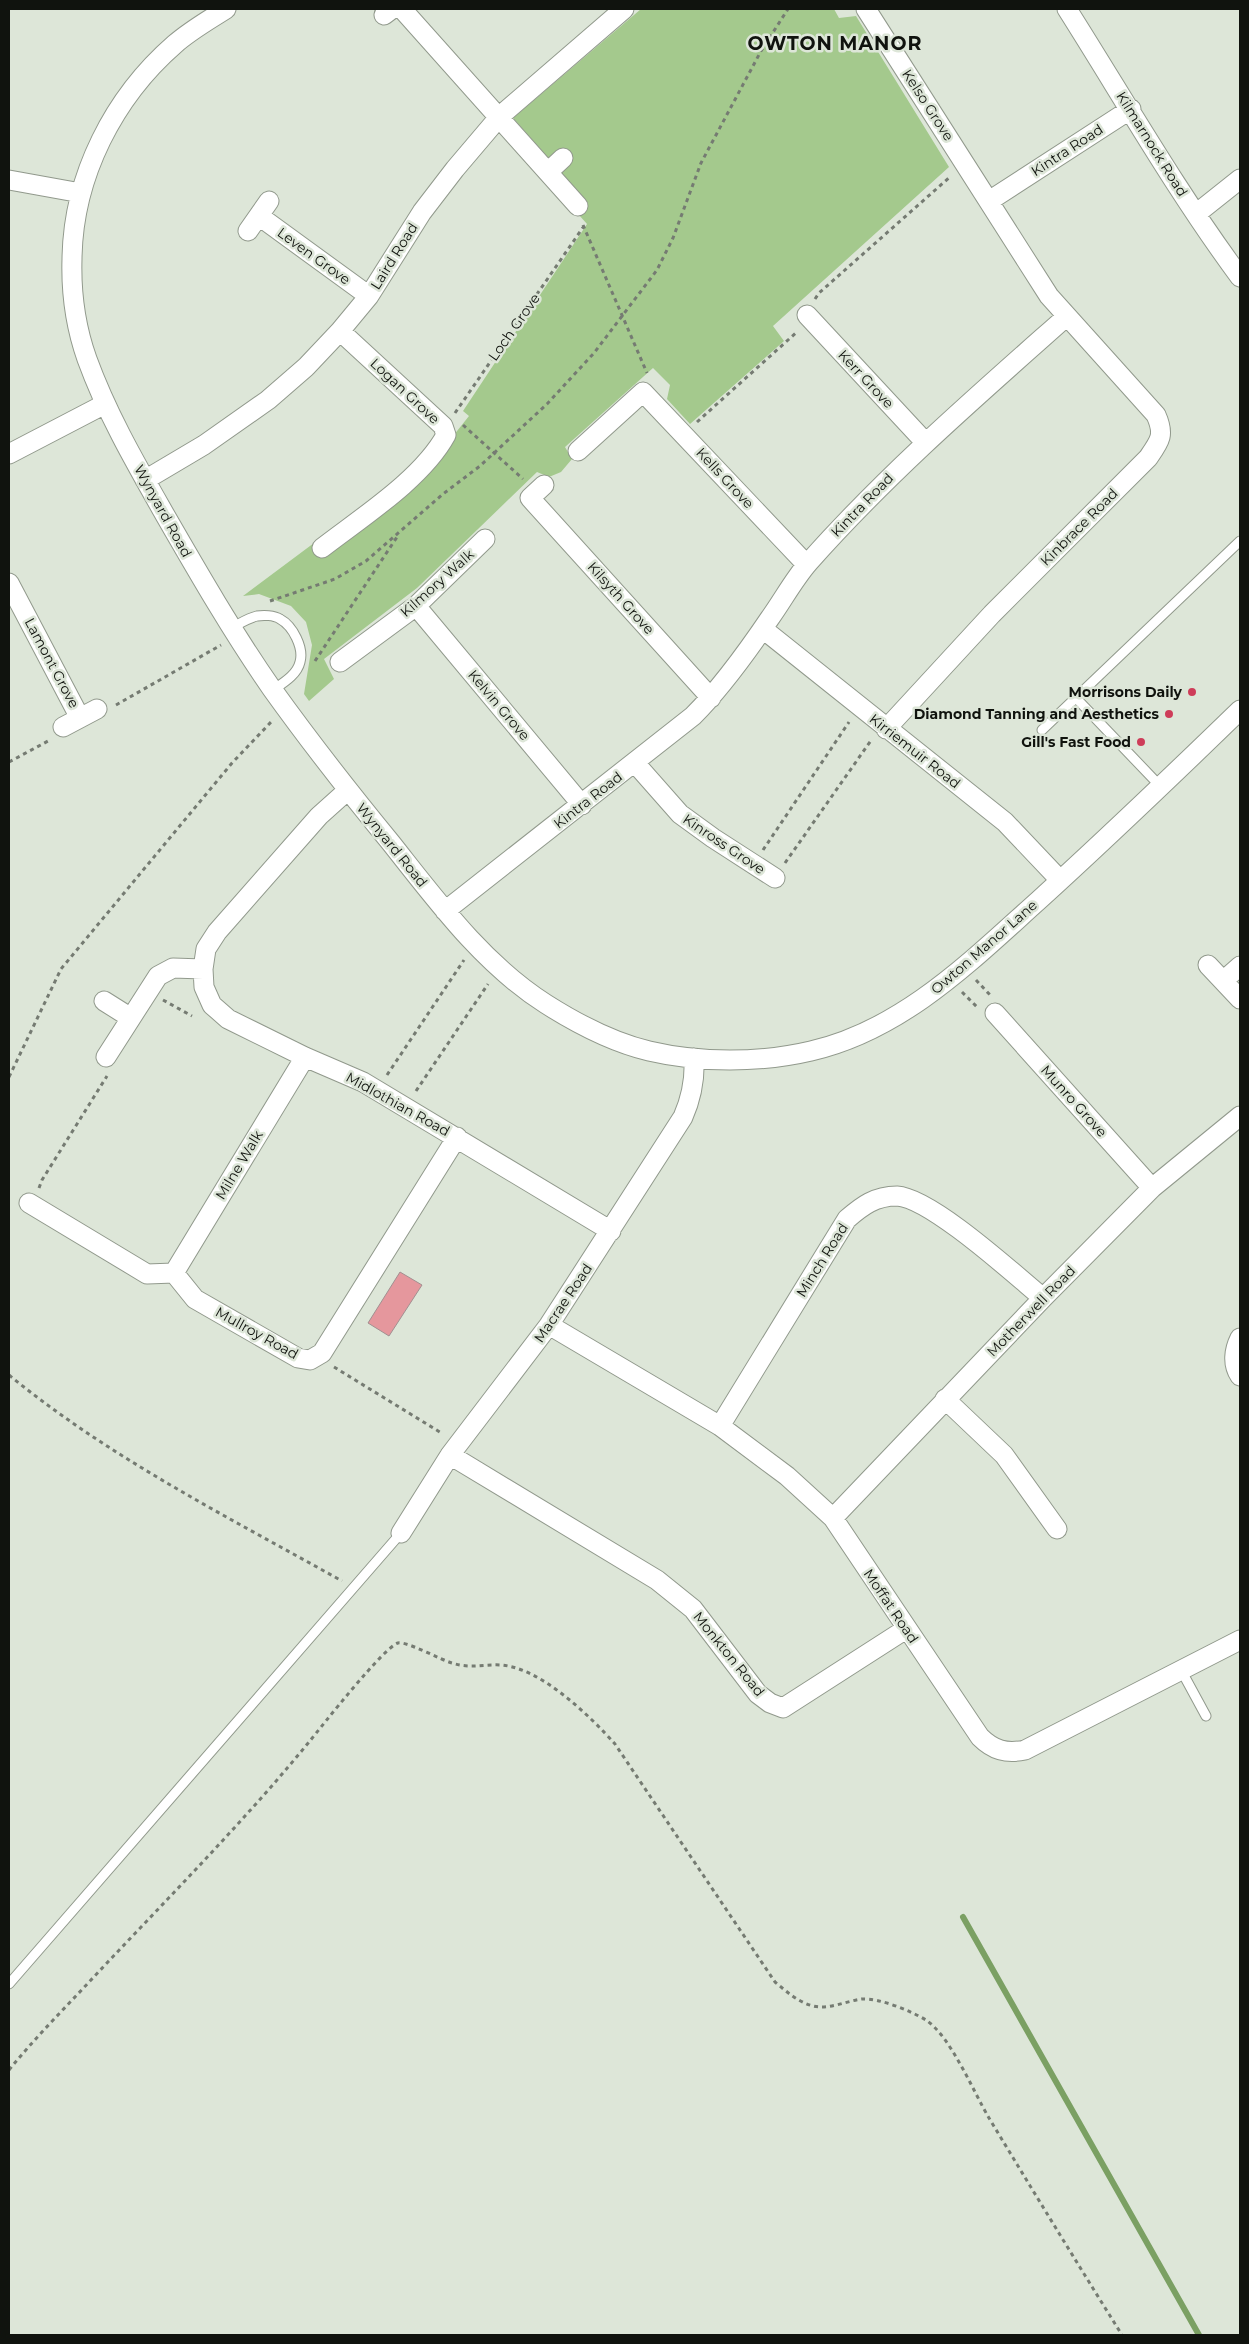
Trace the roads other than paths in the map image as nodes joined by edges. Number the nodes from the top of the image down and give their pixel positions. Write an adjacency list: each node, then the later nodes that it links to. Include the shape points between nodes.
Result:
1 (226, 9): 12 (street, Wynyard Road, via 180,40 129,93 110,120)
2 (402, 9): 7 (street)
3 (624, 9): 7 (street, Laird Road)
4 (866, 9): 13 (street, Kelso Grove)
5 (1067, 9): 6 (street, Kilmarnock Road)
6 (1131, 109): 13 (street, Kintra Road); 15 (street, Kilmarnock Road)
7 (500, 116): 9 (street); 18 (street, Laird Road, via 422,212)
8 (563, 158): 9 (street)
9 (548, 172): 14 (street)
10 (9, 180): 12 (street)
11 (1240, 180): 15 (street)
12 (81, 192): 22 (street, Wynyard Road, via 72,256 76,318 85,354)
13 (989, 201): 20 (street)
14 (578, 206)
15 (1196, 214): 17 (street, Kilmarnock Road)
16 (248, 231): 18 (street, Leven Grove, via 264,208)
17 (1240, 277)
18 (369, 296): 21 (street, Laird Road)
19 (809, 317): 23 (street, Kerr Grove)
20 (1066, 317): 23 (street, Kintra Road); 42 (street, Kinbrace Road, via 1156,414 1162,428 1159,442 1148,458)
21 (340, 331): 26 (street, Laird Road, via 268,400 204,445); 30 (street, Logan Grove, via 448,421 446,435 433,455 367,523)
22 (105, 404): 25 (street); 26 (street, Wynyard Road)
23 (925, 442): 31 (street, Kintra Road)
24 (578, 451): 31 (street, Kells Grove, via 647,388 684,434)
25 (9, 454)
26 (145, 480): 35 (street, Wynyard Road)
27 (532, 496): 38 (street, Kilsyth Grove)
28 (485, 539): 33 (street, Kilmory Walk)
29 (1240, 541): 39 (lane)
30 (322, 548)
31 (806, 564): 34 (street, Kintra Road)
32 (9, 583): 41 (street, Lamont Grove, via 89,713)
33 (416, 606): 36 (street, Kilmory Walk); 47 (street, Kelvin Grove)
34 (763, 629): 38 (street, Kintra Road); 42 (street, Kirriemuir Road)
35 (234, 632): 37 (street, Wynyard Road); 37 (lane, via 255,616 269,616 280,619 302,648 300,664 290,678)
36 (340, 662)
37 (273, 690): 46 (street, Wynyard Road)
38 (711, 698): 44 (street, Kintra Road)
39 (1076, 698): 43 (lane); 45 (lane)
40 (1240, 710): 45 (street, Owton Manor Lane)
41 (63, 727)
42 (884, 727): 49 (street, Kirriemuir Road, via 1005,822)
43 (1042, 730)
44 (635, 763): 47 (street, Kintra Road); 48 (street, Kinross Grove, via 680,814)
45 (1161, 787): 49 (street, Owton Manor Lane)
46 (348, 790): 50 (street, Wynyard Road); 53 (street, Midlothian Road, via 319,816 217,932 206,949)
47 (582, 805): 50 (street, Kintra Road)
48 (775, 878)
49 (1060, 880): 61 (street, Owton Manor Lane, via 934,992 891,1019 814,1051 763,1058)
50 (445, 911): 54 (street, Wynyard Road)
51 (1208, 965): 55 (street)
52 (1240, 966): 55 (street)
53 (203, 969): 59 (street, via 173,968 158,976); 60 (street, Midlothian Road, via 204,987 212,1005 228,1019)
54 (506, 976): 61 (street, Owton Manor Lane, via 545,1004 585,1026 646,1050)
55 (1223, 981): 56 (street)
56 (1240, 999)
57 (104, 1001): 59 (street)
58 (995, 1013): 65 (street, Munro Grove)
59 (131, 1018): 62 (street)
60 (305, 1057): 64 (street, Midlothian Road, via 377,1090); 68 (street, Milne Walk)
61 (694, 1058): 67 (street, Macrae Road, via 689,1104)
62 (108, 1064)
63 (1240, 1116): 65 (street, Motherwell Road)
64 (457, 1136): 67 (street, Midlothian Road); 68 (street, Mullroy Road, via 322,1353 310,1360 298,1358 195,1300)
65 (1152, 1188): 69 (street, Motherwell Road)
66 (31, 1204): 68 (street, via 147,1274)
67 (611, 1231): 70 (street, Macrae Road)
68 (174, 1273)
69 (1043, 1298): 73 (street, Motherwell Road); 74 (street, Minch Road, via 975,1242 913,1200 898,1196 864,1204 847,1219)
70 (549, 1324): 74 (street, Moffat Road); 75 (street, Macrae Road)
71 (1240, 1338): 72 (street, via 1235,1361)
72 (1240, 1376)
73 (945, 1399): 76 (street, Motherwell Road); 77 (street, via 1004,1455)
74 (720, 1426): 76 (street, Moffat Road, via 787,1476)
75 (454, 1450): 78 (street, Macrae Road); 79 (street, Monkton Road, via 657,1580 693,1609 758,1694 770,1703 783,1708)
76 (833, 1518): 79 (street, Moffat Road)
77 (1057, 1529)
78 (400, 1533): 83 (lane)
79 (906, 1629): 81 (street, Moffat Road, via 980,1737 990,1746 1013,1753 1025,1750)
80 (1240, 1640): 81 (street, Moffat Road)
81 (1182, 1670): 82 (lane)
82 (1206, 1716)
83 (9, 1984)

